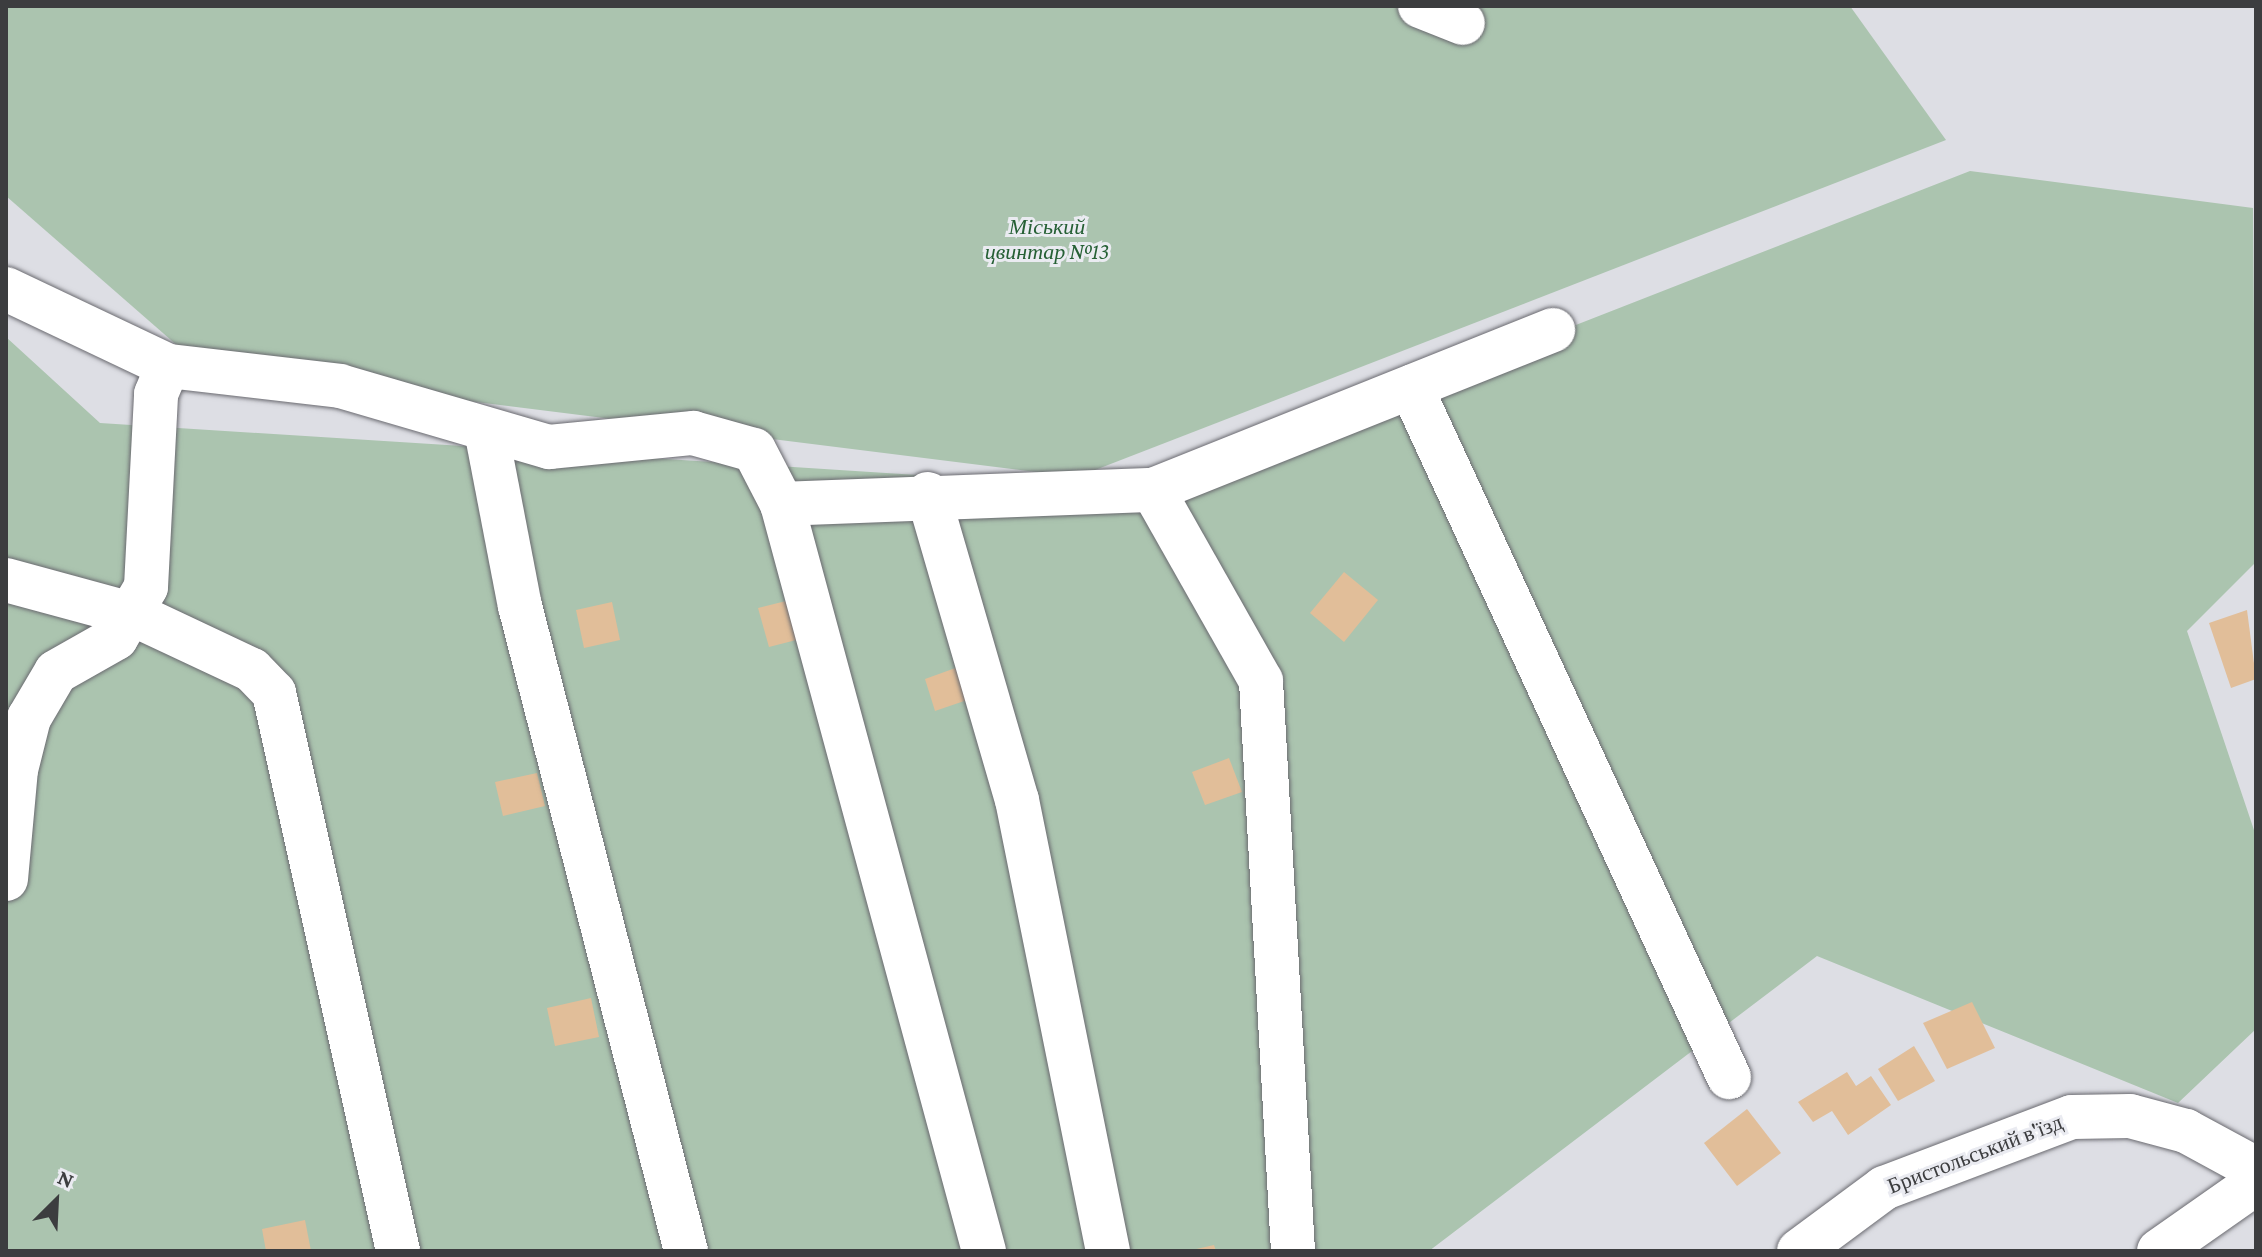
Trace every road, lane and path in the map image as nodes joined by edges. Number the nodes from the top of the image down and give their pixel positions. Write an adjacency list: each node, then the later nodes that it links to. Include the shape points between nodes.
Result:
1 (1420, 6): 2 (street)
2 (1463, 23)
3 (6, 289): 5 (street)
4 (1553, 330): 6 (street)
5 (168, 366): 7 (street, via 340,386); 12 (street, via 156,394 146,587)
6 (1411, 387): 8 (street); 14 (street)
7 (486, 430): 10 (street, via 549,447 693,433 727,438 754,450); 18 (street, via 520,606)
8 (1153, 490): 9 (street); 21 (street, via 1261,681)
9 (928, 494): 10 (street); 20 (street, via 1017,800)
10 (782, 504): 19 (street)
11 (6, 580): 12 (street)
12 (135, 615): 13 (street, via 116,638 56,672 29,718 16,770); 17 (street, via 252,670 274,693)
13 (6, 879)
14 (1729, 1077)
15 (2256, 1169): 22 (street, Бристольський в'їзд, via 2186,1131 2130,1116 2072,1117 1884,1188)
16 (2256, 1183): 23 (street)
17 (398, 1251)
18 (686, 1251)
19 (984, 1251)
20 (1108, 1251)
21 (1293, 1251)
22 (1799, 1251)
23 (2159, 1251)

